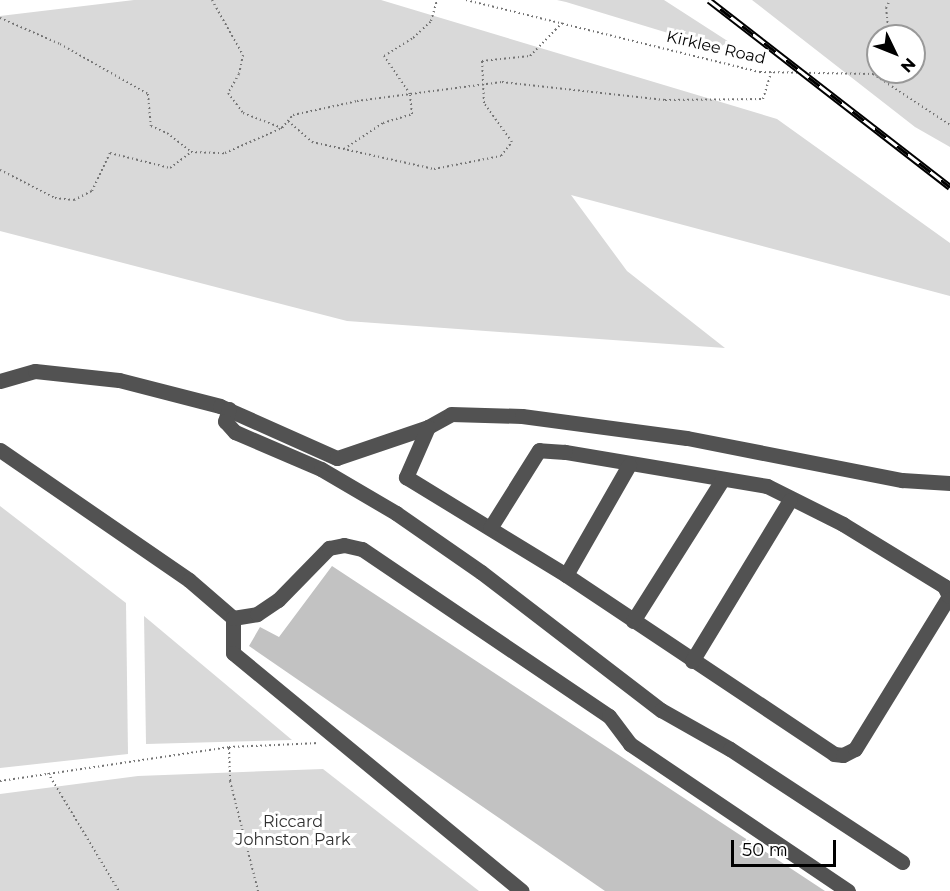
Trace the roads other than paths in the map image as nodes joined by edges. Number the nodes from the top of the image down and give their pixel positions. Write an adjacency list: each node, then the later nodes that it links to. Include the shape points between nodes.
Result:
1 (0, 381): 2 (lane, via 35,370 119,380)
2 (229, 409): 3 (lane, via 337,458); 14 (lane, via 225,421 235,432 321,469 396,513 661,710 730,748)
3 (428, 427): 7 (lane, via 451,414 522,416 687,438 902,480); 9 (lane, via 406,477)
4 (0, 450): 11 (lane, via 189,580)
5 (629, 465): 6 (lane); 9 (lane, via 539,450); 10 (lane)
6 (722, 480): 8 (lane, via 745,480 767,486); 12 (lane)
7 (950, 483)
8 (790, 500): 13 (lane); 13 (lane, via 843,524 944,586 949,596 899,681 855,749 843,755 834,754)
9 (490, 528): 10 (lane)
10 (566, 575): 12 (lane)
11 (233, 618): 15 (lane, via 233,653 337,743); 16 (lane, via 257,614 278,600 329,548 344,545 362,549 609,716 630,744)
12 (633, 621): 13 (lane)
13 (692, 661)
14 (902, 862)
15 (522, 891)
16 (848, 891)

